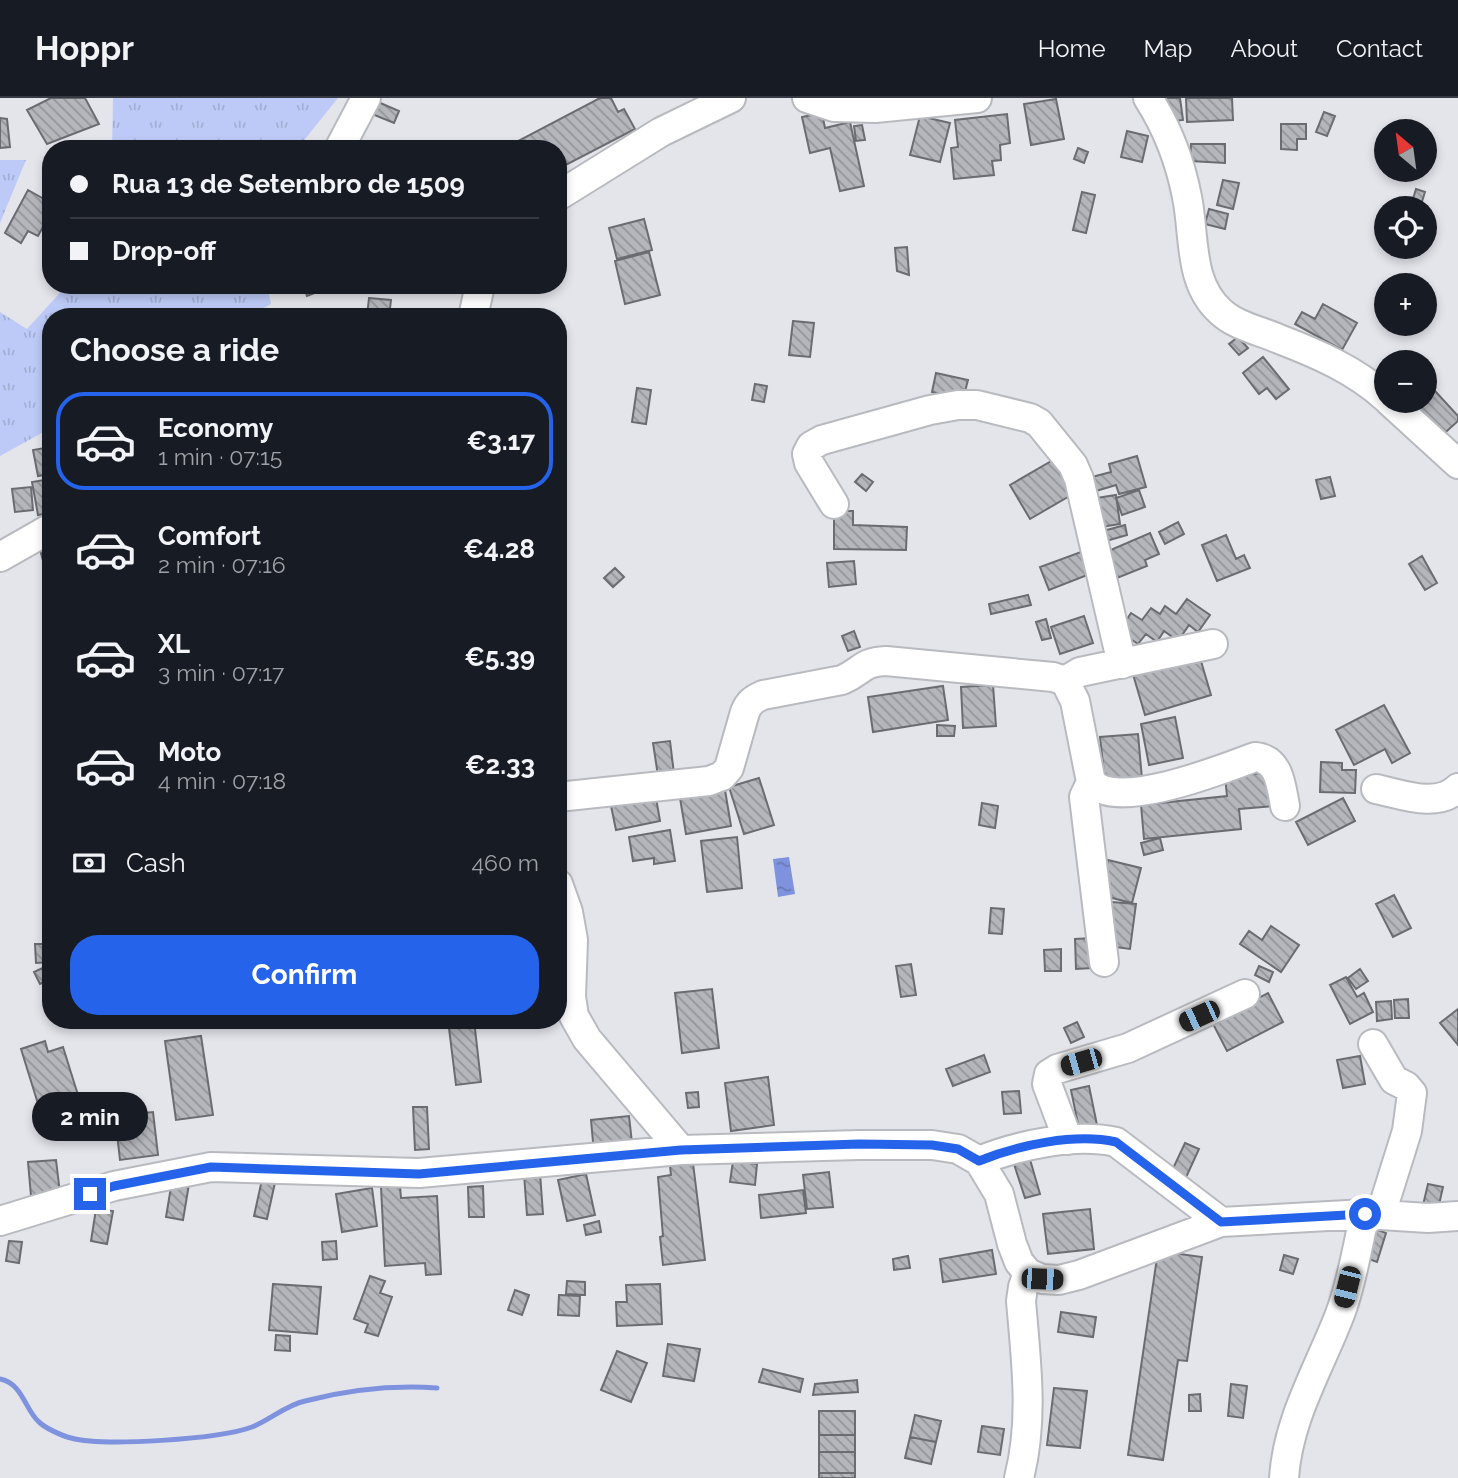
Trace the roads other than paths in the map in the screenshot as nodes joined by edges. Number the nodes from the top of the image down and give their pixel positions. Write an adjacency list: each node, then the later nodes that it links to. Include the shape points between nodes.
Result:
1 (366, 98): 6 (street)
2 (731, 98): 7 (street, via 661,132)
3 (807, 98): 4 (street, via 834,107 875,108)
4 (977, 98)
5 (1148, 98): 8 (street, via 1167,131 1180,168 1195,267 1207,296 1239,323 1343,366)
6 (344, 140)
7 (567, 190)
8 (1374, 390)
9 (1401, 413): 10 (street)
10 (1458, 464)
11 (834, 504): 15 (street, via 807,454 822,440 958,405 977,405 1040,423 1079,479)
12 (42, 533): 13 (street)
13 (0, 557)
14 (1213, 645): 15 (street)
15 (1122, 664): 16 (street, via 1080,672)
16 (1065, 681): 17 (street, via 1075,701); 20 (street, via 872,662 842,680 754,699 748,704 729,768 722,776)
17 (1091, 782): 21 (street, via 1106,793 1129,792 1174,785 1255,757 1265,758 1279,776); 23 (street, via 1083,797)
18 (1458, 788): 19 (street, via 1442,798 1426,799)
19 (1376, 789)
20 (567, 796)
21 (1285, 806)
22 (567, 909): 27 (street, via 573,940 574,1017 587,1039)
23 (1104, 962)
24 (1245, 994): 26 (street, via 1128,1048 1049,1074 1047,1084)
25 (1373, 1044): 29 (street, via 1394,1080 1412,1093 1407,1131)
26 (1068, 1140): 28 (street); 32 (street, via 1116,1142)
27 (681, 1150): 28 (street, via 932,1145 958,1149); 31 (street, via 419,1174 211,1167 114,1186)
28 (979, 1161): 33 (street, via 999,1194 1012,1244)
29 (1373, 1214): 30 (street); 32 (street); 35 (street, via 1340,1312 1295,1418)
30 (1458, 1216)
31 (0, 1221)
32 (1221, 1222): 33 (street, via 1079,1275 1059,1280)
33 (1028, 1273): 34 (street, via 1021,1301 1030,1407)
34 (1019, 1478)
35 (1284, 1478)

